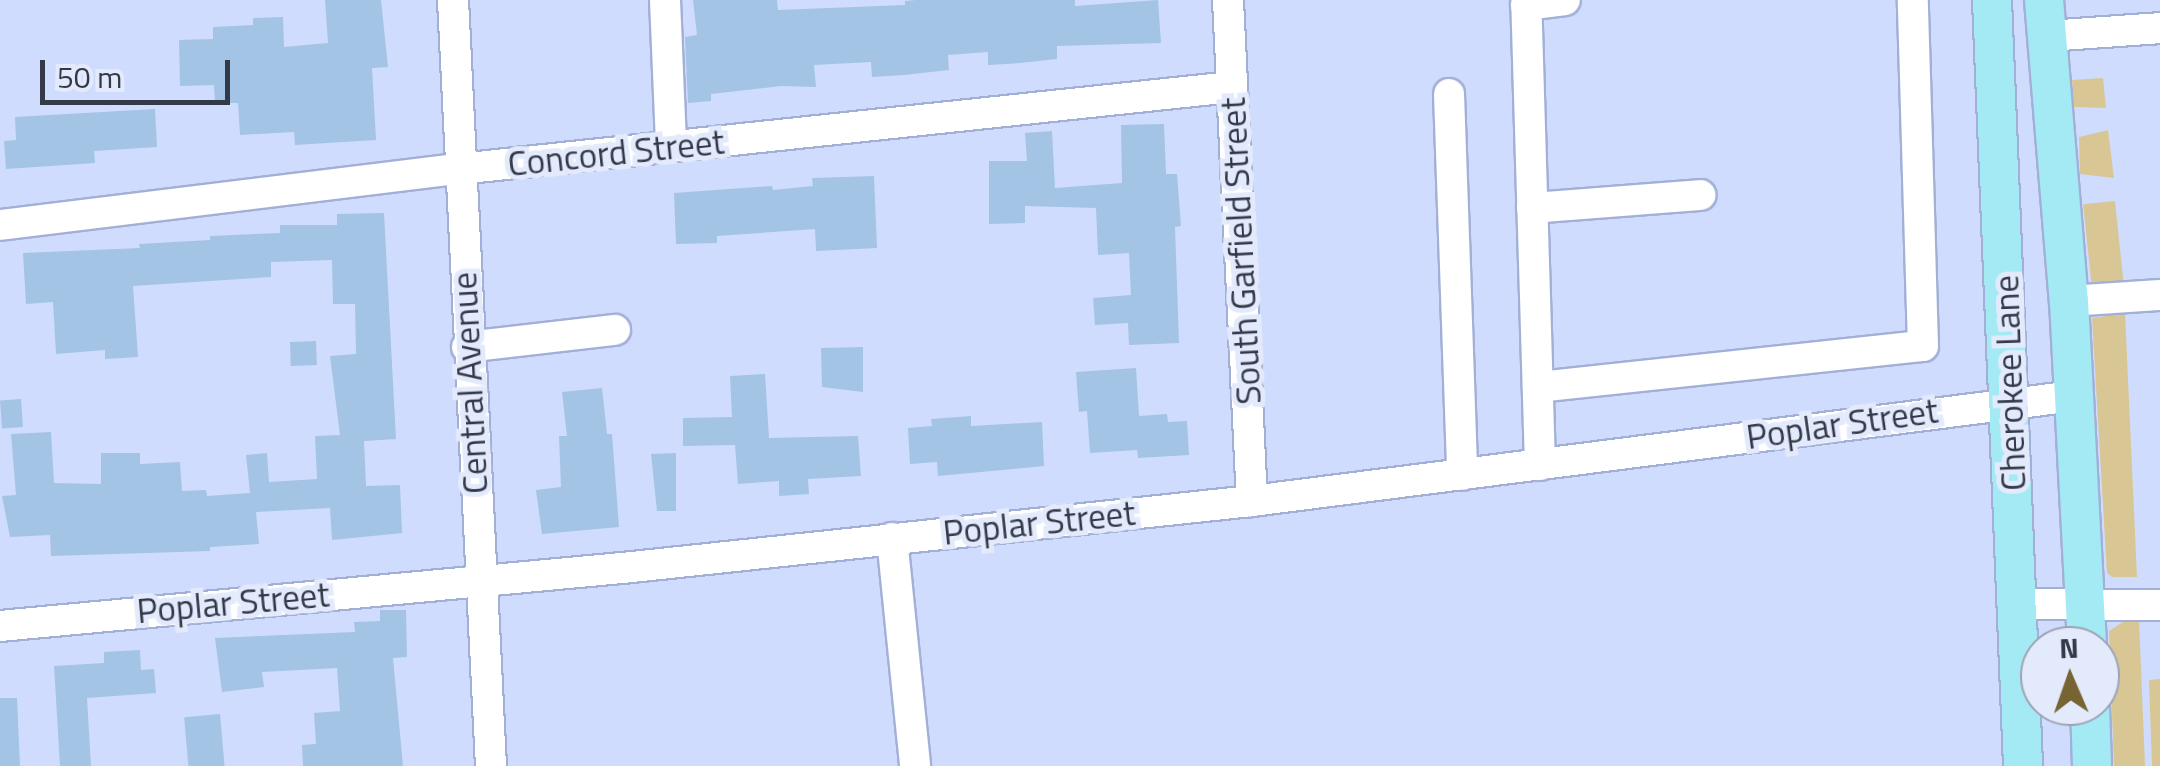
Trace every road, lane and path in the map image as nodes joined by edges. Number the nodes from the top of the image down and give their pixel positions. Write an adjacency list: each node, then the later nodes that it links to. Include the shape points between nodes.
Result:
1 (452, 0): 12 (street, Central Avenue)
2 (666, 0): 11 (street)
3 (1228, 0): 9 (street, South Garfield Street)
4 (1565, 0): 14 (street, via 1526,5)
5 (1913, 0): 20 (street, via 1923,346)
6 (1992, 0): 22 (main road, Cherokee Lane)
7 (2045, 18): 8 (street); 17 (main road, Cherokee Lane)
8 (2160, 28)
9 (1232, 87): 11 (street, Concord Street); 25 (street, South Garfield Street)
10 (1449, 94): 24 (street)
11 (671, 146): 12 (street, Concord Street)
12 (458, 168): 15 (street, Concord Street); 19 (street, Central Avenue)
13 (1700, 195): 14 (street)
14 (1532, 208): 20 (street)
15 (0, 225)
16 (2160, 295): 17 (street)
17 (2068, 301): 21 (main road, Cherokee Lane)
18 (614, 330): 19 (street)
19 (468, 347): 27 (street, Central Avenue)
20 (1538, 387): 23 (street)
21 (2074, 396): 22 (street, Poplar Street); 28 (main road, Cherokee Lane)
22 (2010, 402): 23 (street, Poplar Street); 29 (main road, Cherokee Lane)
23 (1540, 465): 24 (street, Poplar Street)
24 (1462, 475): 25 (street, Poplar Street)
25 (1252, 501): 26 (street, Poplar Street)
26 (892, 538): 27 (street, Poplar Street); 35 (street)
27 (479, 580): 31 (street, Poplar Street); 34 (street, Central Avenue)
28 (2086, 603): 29 (street); 30 (street); 32 (main road, Cherokee Lane)
29 (2018, 604): 36 (main road, Cherokee Lane)
30 (2160, 605)
31 (0, 626)
32 (2087, 626)
33 (2091, 726): 37 (main road)
34 (491, 766)
35 (914, 766)
36 (2023, 766)
37 (2092, 766)

